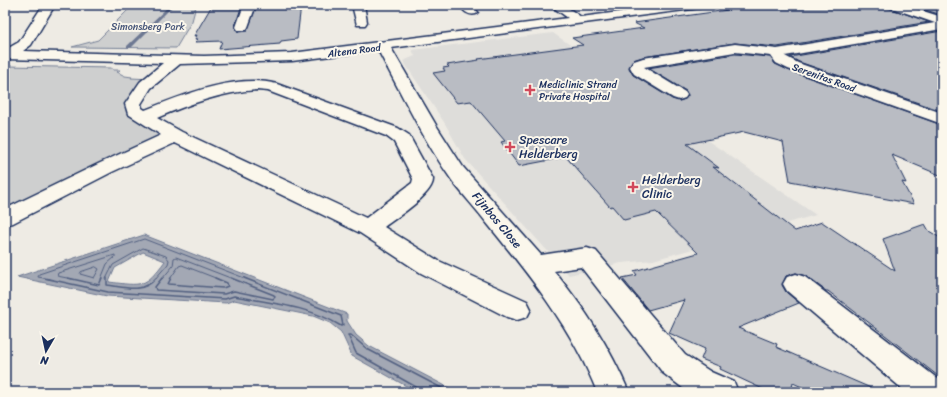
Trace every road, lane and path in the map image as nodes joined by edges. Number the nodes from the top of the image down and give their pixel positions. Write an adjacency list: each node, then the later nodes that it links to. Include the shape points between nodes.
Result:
1 (49, 5): 14 (street, via 24,45)
2 (250, 5): 11 (street)
3 (358, 5): 9 (street)
4 (556, 5): 8 (street)
5 (700, 5): 8 (street, Altena Road)
6 (893, 5): 10 (street)
7 (910, 5): 10 (street, via 932,12 939,16)
8 (580, 21): 12 (street, Altena Road)
9 (361, 22)
10 (941, 22): 13 (street, Serenitas Road)
11 (242, 27)
12 (383, 46): 15 (street, Altena Road, via 274,58); 22 (street, Fijnbos Close, via 456,172)
13 (777, 53): 16 (street, via 735,48 639,64 639,71); 18 (street, Serenitas Road, via 782,61 794,66)
14 (6, 55): 15 (street, Altena Road)
15 (176, 60): 17 (street, via 137,94 133,104 134,110)
16 (679, 95)
17 (143, 116): 19 (street); 21 (street, via 225,90 257,85 271,87 392,132 402,139 423,179 422,184 418,190)
18 (942, 119)
19 (175, 136): 20 (street); 21 (street)
20 (5, 218)
21 (368, 228): 24 (street, via 430,267)
22 (535, 265): 25 (street, Fijnbos Close, via 594,349); 26 (street, via 587,257 674,364 700,382)
23 (796, 284): 27 (street)
24 (517, 309)
25 (613, 392)
26 (722, 392)
27 (930, 392)

